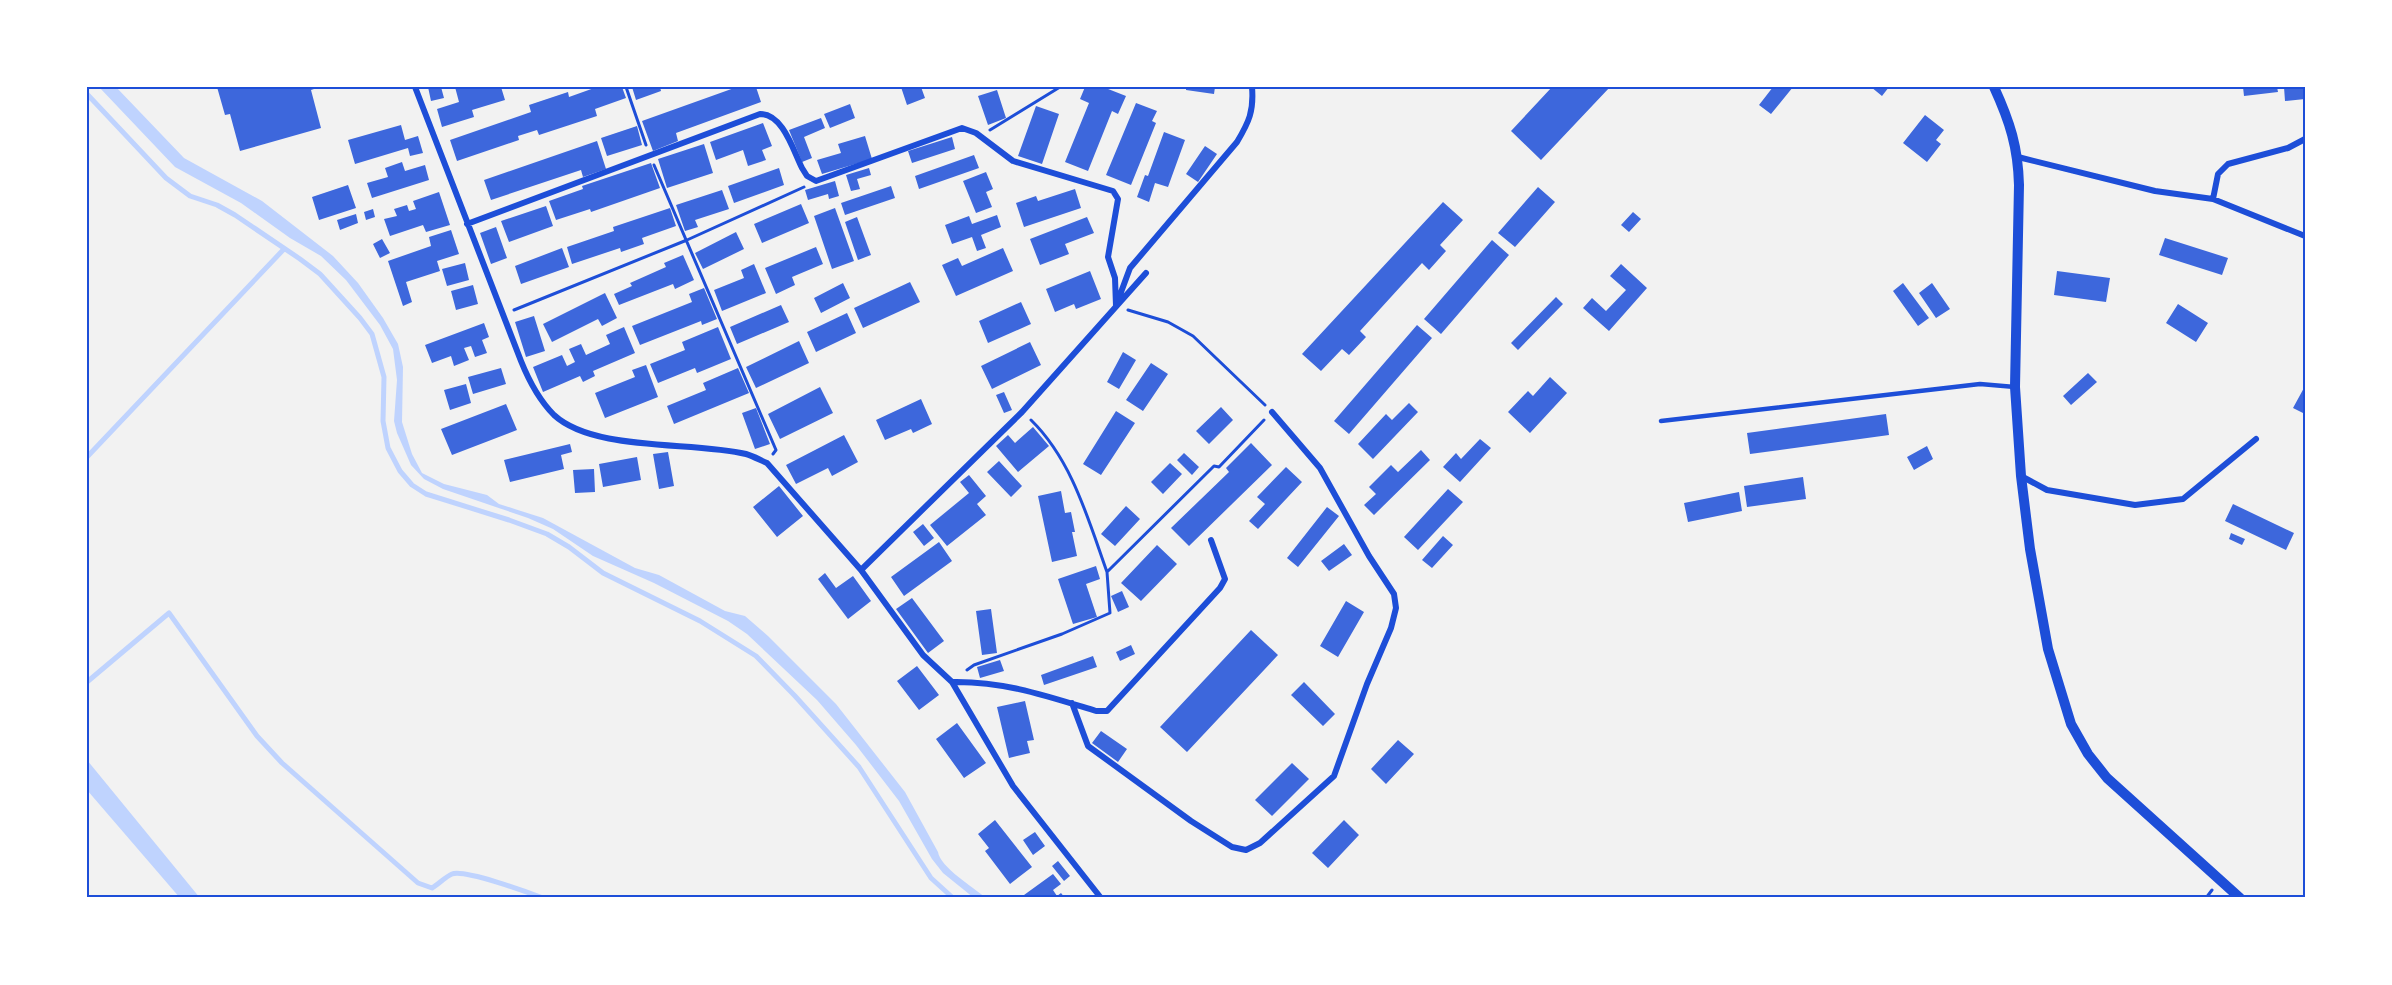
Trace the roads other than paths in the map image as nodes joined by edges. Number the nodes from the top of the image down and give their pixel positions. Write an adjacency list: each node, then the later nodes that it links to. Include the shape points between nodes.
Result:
1 (415, 87): 7 (street)
2 (1252, 87): 10 (street, via 1253,105 1237,142 1130,268)
3 (1994, 87): 5 (street, via 2012,129)
4 (2305, 140): 6 (street, via 2228,164 2218,174)
5 (2018, 157): 6 (street, via 2154,191); 11 (street)
6 (2213, 199): 8 (street)
7 (467, 224): 10 (street, via 760,114 777,119 807,176 816,181 962,128 981,136 1013,161 1113,192 1118,198 1108,257 1115,278); 17 (street, via 530,382 555,416 580,432 746,454 767,463)
8 (2305, 236)
9 (1146, 273): 10 (street)
10 (1116, 306): 17 (street, via 1022,412)
11 (2015, 387): 13 (lane, via 1980,384); 15 (street)
12 (1272, 412): 19 (street, via 1320,468 1394,594 1396,608 1391,628 1334,776 1260,843 1246,850 1232,847 1089,746)
13 (1661, 421)
14 (2256, 439): 15 (street, via 2183,500 2135,505 2047,490)
15 (2021, 476): 21 (street, via 2048,650 2071,724 2107,778)
16 (1211, 540): 19 (street, via 1225,579 1221,588 1107,711)
17 (861, 570): 18 (street, via 923,655)
18 (952, 682): 19 (street, via 1019,688); 20 (street, via 1013,786)
19 (1072, 703)
20 (1101, 898)
21 (2240, 898)

